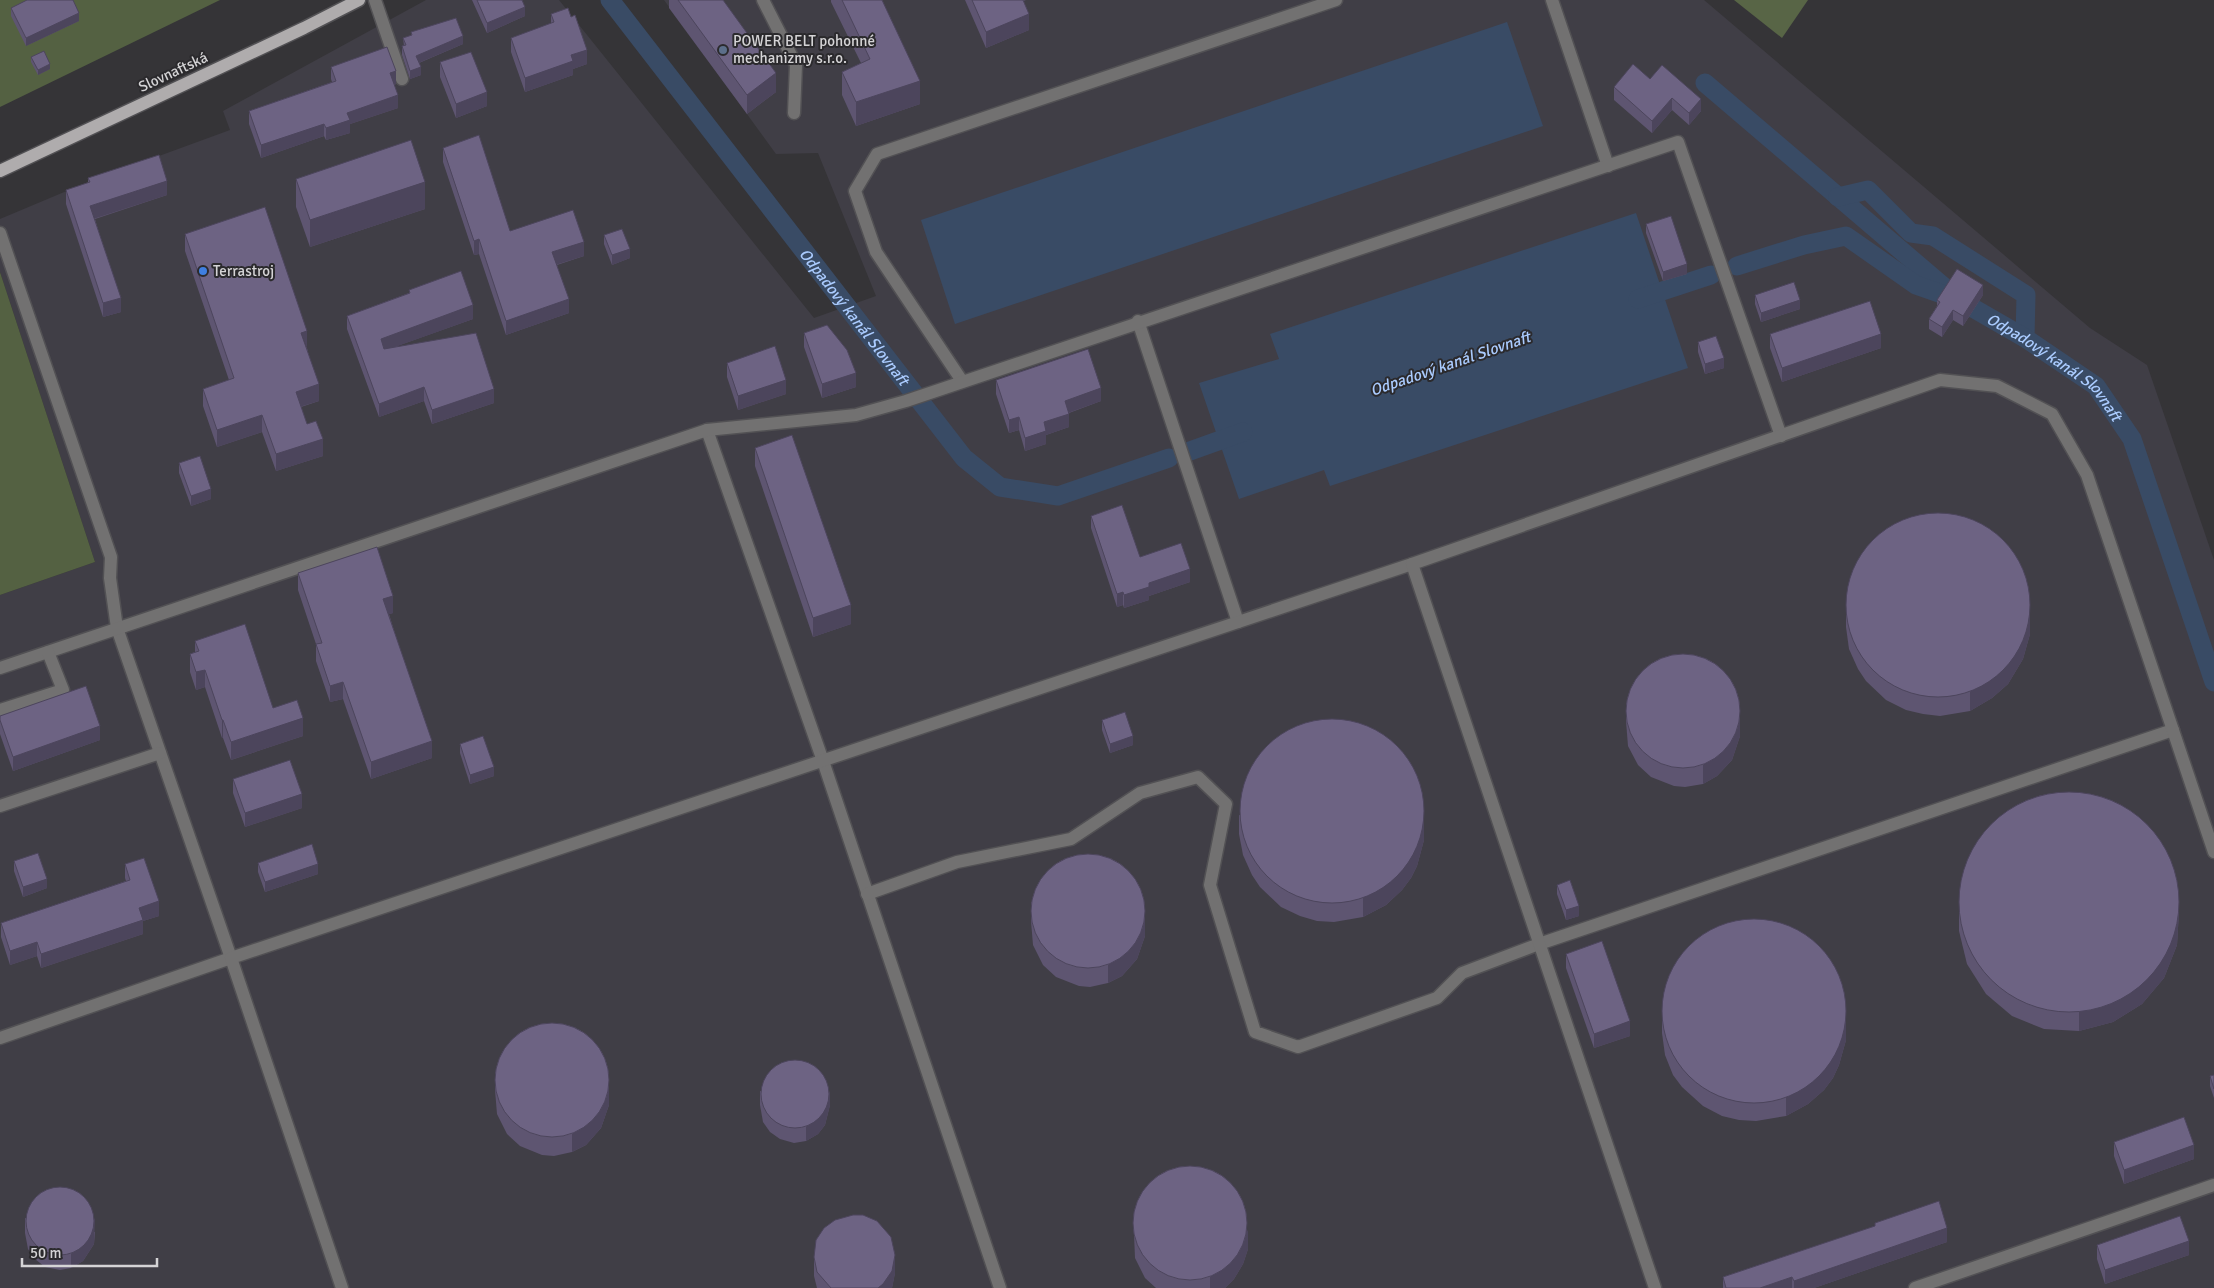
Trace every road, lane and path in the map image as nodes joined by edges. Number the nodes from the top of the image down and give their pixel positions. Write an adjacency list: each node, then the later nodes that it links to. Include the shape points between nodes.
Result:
1 (358, 0): 9 (main road, Slovnaftská)
2 (375, 0): 6 (lane)
3 (763, 0): 7 (lane, via 796,65)
4 (1336, 0): 12 (lane, via 877,154 855,191 876,252)
5 (1552, 0): 8 (lane)
6 (402, 79)
7 (794, 113)
8 (1608, 166): 11 (lane); 14 (lane, via 1678,142)
9 (0, 171)
10 (0, 233): 17 (lane, via 111,557 110,578)
11 (1138, 321): 12 (lane); 16 (lane)
12 (962, 381): 13 (lane, via 856,415)
13 (707, 430): 17 (lane); 23 (lane)
14 (1781, 436): 15 (lane); 21 (lane, via 1940,380 1997,386 2052,414 2087,475)
15 (1412, 564): 16 (lane); 27 (lane)
16 (1238, 622): 23 (lane)
17 (117, 628): 18 (lane); 22 (lane)
18 (48, 652): 19 (lane); 20 (lane, via 63,690)
19 (0, 668)
20 (0, 710)
21 (2173, 730): 25 (lane); 27 (lane)
22 (160, 752): 24 (lane); 28 (lane)
23 (822, 761): 26 (lane); 28 (lane)
24 (0, 806)
25 (2214, 852)
26 (867, 894): 27 (lane, via 957,862 1071,839 1140,793 1198,777 1226,804 1210,884 1255,1032 1298,1047 1437,998 1462,973); 32 (lane)
27 (1540, 944): 33 (lane)
28 (231, 958): 29 (lane); 31 (lane)
29 (0, 1038)
30 (2214, 1185): 34 (lane)
31 (342, 1288)
32 (1000, 1288)
33 (1655, 1288)
34 (1915, 1288)

